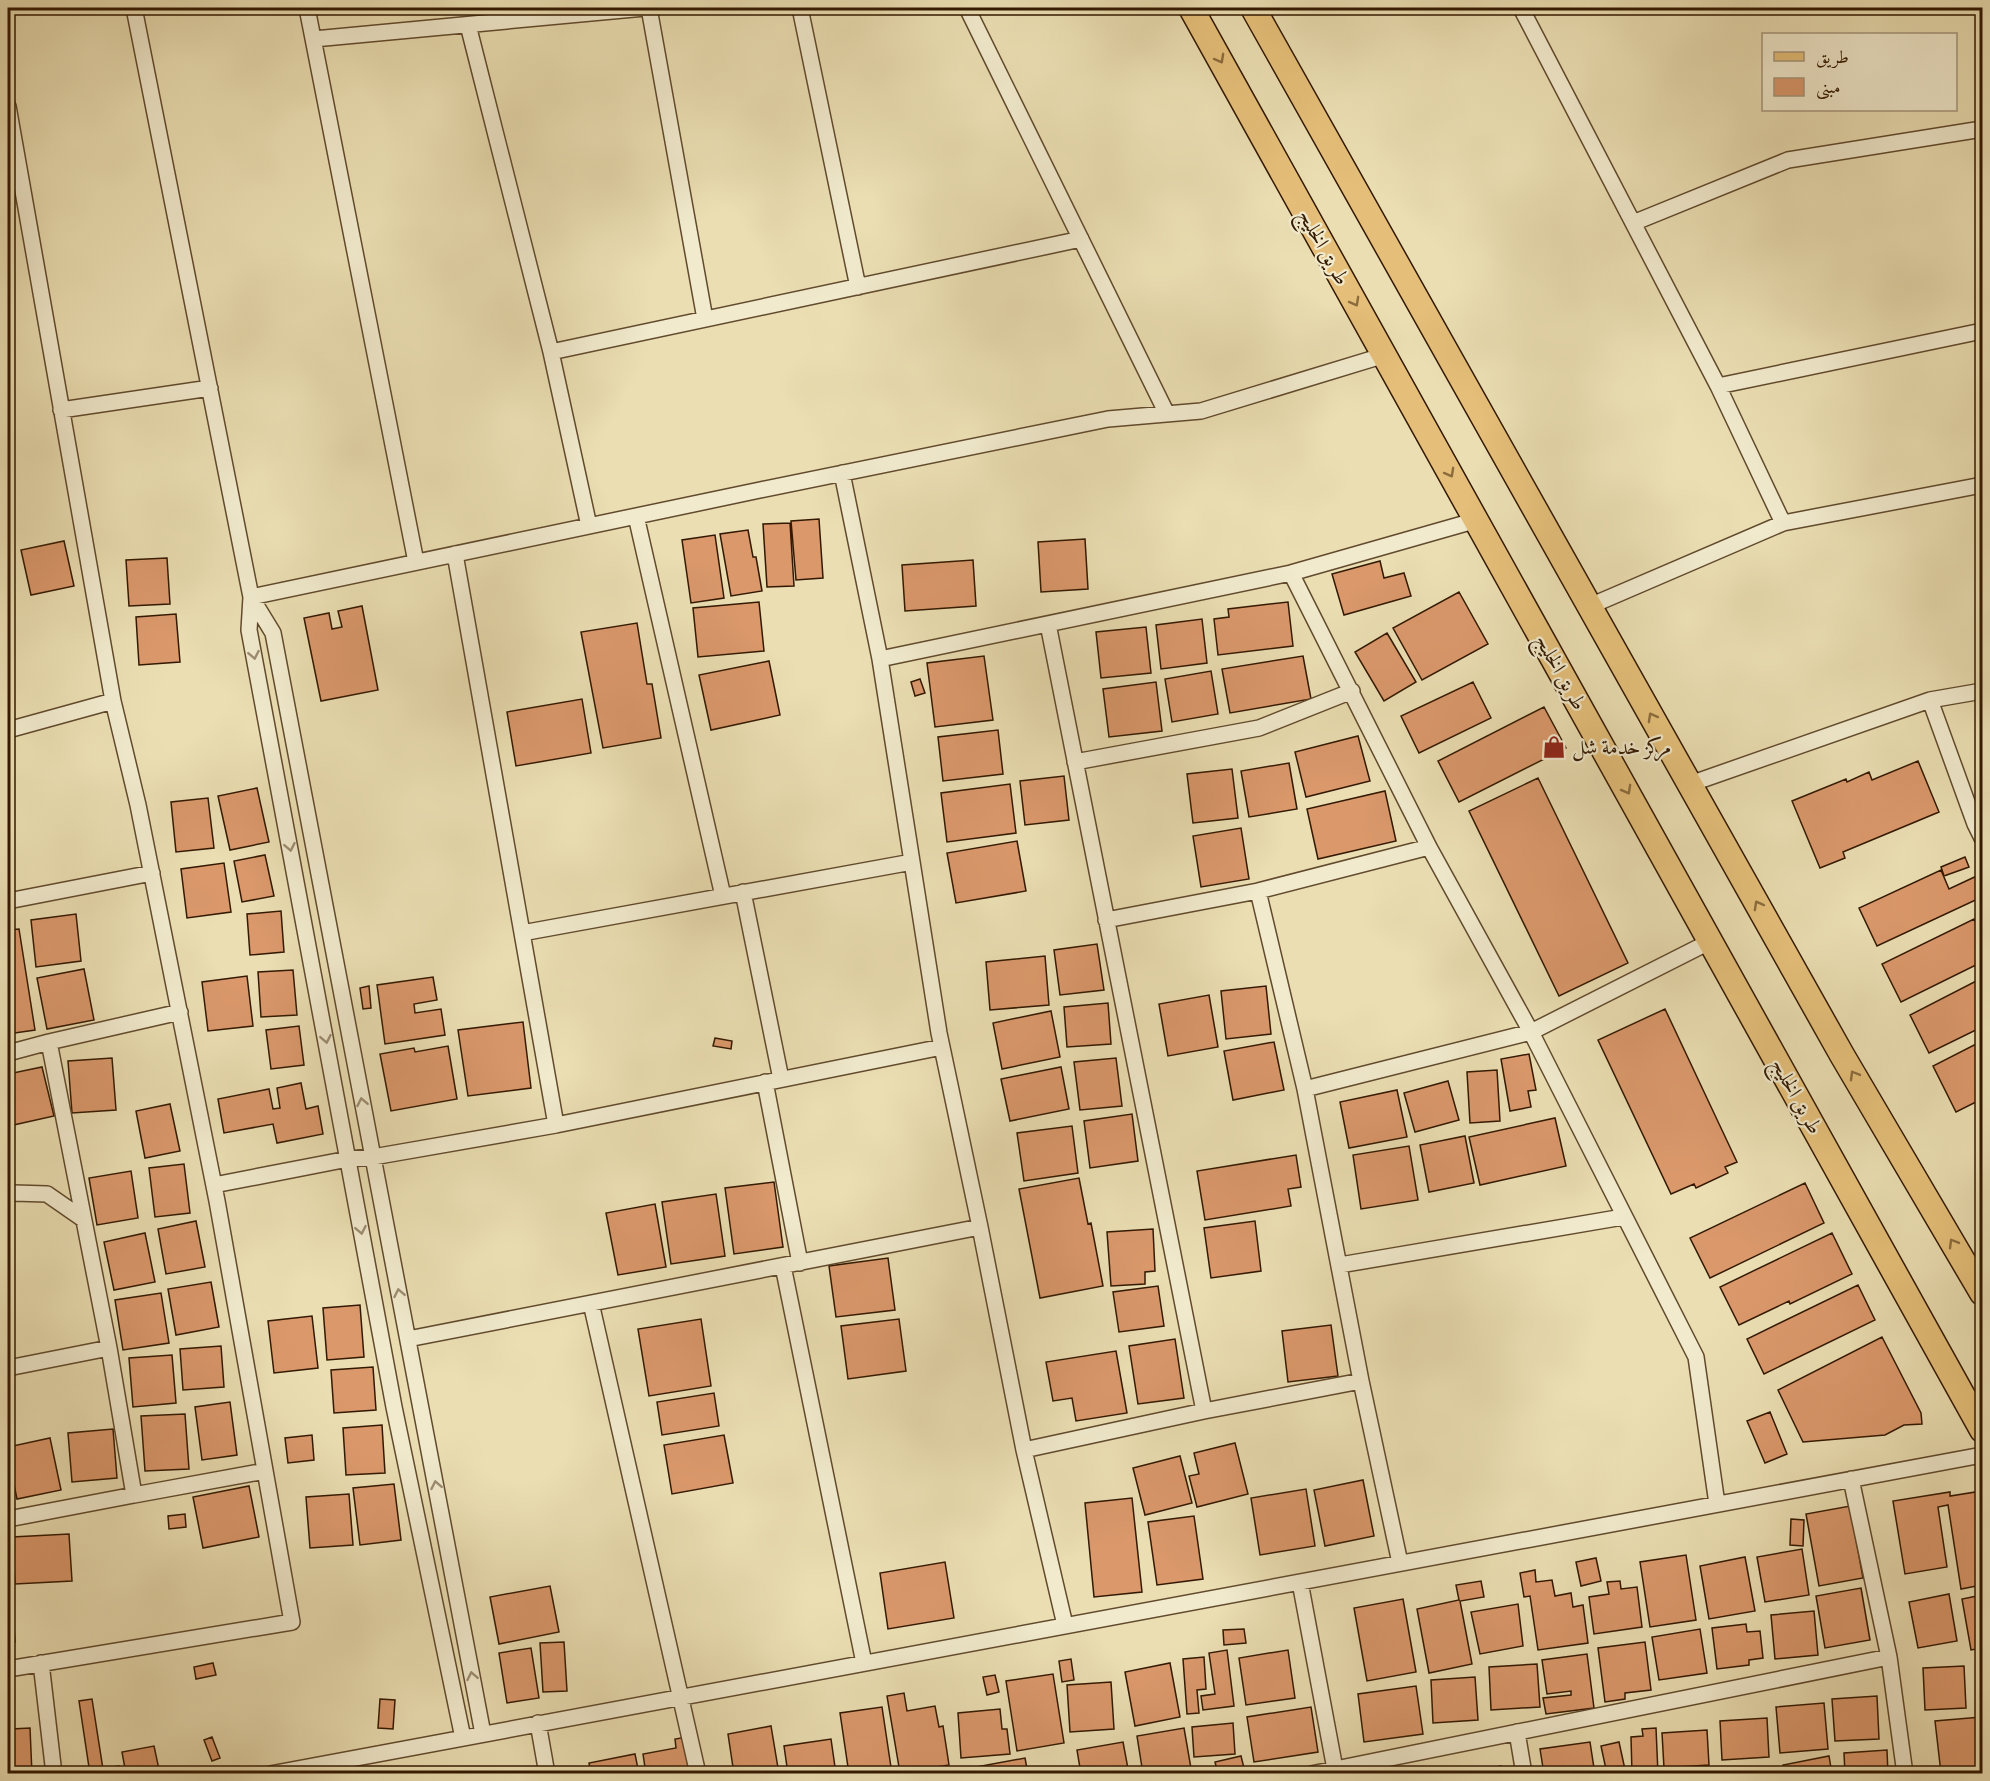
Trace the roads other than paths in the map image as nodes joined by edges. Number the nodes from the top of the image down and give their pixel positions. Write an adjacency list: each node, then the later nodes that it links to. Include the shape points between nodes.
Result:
1 (134, 8): 21 (street)
2 (307, 8): 10 (street)
3 (647, 8): 9 (street); 16 (street)
4 (800, 8): 15 (street)
5 (967, 8): 14 (street)
6 (1191, 8): 19 (main road, طريق الخليج, one-way to 19)
7 (1253, 8): 34 (main road)
8 (1521, 8): 13 (street)
9 (468, 25): 10 (street); 18 (street)
10 (314, 39): 31 (street)
11 (8, 106): 22 (street)
12 (1983, 129): 13 (street, via 1788,160)
13 (1633, 223): 20 (street)
14 (1081, 239): 15 (street); 23 (street)
15 (858, 287): 16 (street)
16 (705, 319): 18 (street)
17 (1983, 332): 20 (street)
18 (551, 352): 29 (street)
19 (1385, 355): 23 (street, via 1201,411); 27 (main road, طريق الخليج, one-way to 27)
20 (1718, 386): 28 (street)
21 (210, 388): 22 (street); 33 (street)
22 (61, 410): 40 (street)
23 (1167, 414): 24 (street, via 1108,419)
24 (842, 473): 26 (street); 36 (street)
25 (1983, 485): 28 (street)
26 (636, 516): 29 (street); 50 (street)
27 (1477, 520): 32 (street); 54 (main road, طريق الخليج, one-way to 54)
28 (1783, 523): 34 (street)
29 (589, 526): 30 (street)
30 (455, 554): 31 (street); 53 (street)
31 (416, 562): 33 (street)
32 (1291, 573): 35 (street); 37 (street)
33 (251, 597): 64 (street, one-way to 33, via 273,633); 65 (street, one-way to 65, via 249,630)
34 (1590, 606): 43 (main road, one-way to 34)
35 (1048, 624): 36 (street); 42 (street)
36 (880, 659): 46 (street)
37 (1352, 691): 42 (street, via 1260,728); 45 (street)
38 (1983, 691): 39 (street)
39 (1930, 700): 43 (street); 44 (street)
40 (113, 701): 41 (street); 47 (street)
41 (8, 730)
42 (1075, 762): 52 (street)
43 (1690, 784): 74 (main road, one-way to 43, via 1842,1055)
44 (1983, 838)
45 (1429, 847): 48 (street); 56 (street)
46 (912, 862): 49 (street); 58 (street)
47 (152, 873): 51 (street); 55 (street)
48 (1258, 891): 52 (street); 62 (street)
49 (743, 892): 50 (street); 60 (street)
50 (723, 896): 53 (street)
51 (8, 901)
52 (1106, 920): 80 (street)
53 (522, 933): 63 (street)
54 (1711, 941): 56 (street); 81 (main road, طريق الخليج)
55 (180, 1012): 57 (street); 66 (street)
56 (1531, 1032): 62 (street); 68 (street)
57 (49, 1042): 59 (street); 69 (street)
58 (942, 1047): 60 (street); 70 (street)
59 (8, 1053)
60 (782, 1079): 61 (street)
61 (765, 1082): 63 (street); 71 (street)
62 (1305, 1089): 72 (street)
63 (556, 1125): 64 (street)
64 (373, 1157): 65 (street); 76 (street, one-way to 64)
65 (348, 1159): 66 (street); 100 (street, one-way to 100, via 394,1407)
66 (214, 1185): 84 (street)
67 (8, 1194): 69 (street, via 47,1194)
68 (1623, 1216): 72 (street); 87 (street, via 1696,1357)
69 (83, 1220): 77 (street)
70 (980, 1227): 71 (street); 82 (street)
71 (800, 1263): 73 (street)
72 (1340, 1265): 79 (street)
73 (783, 1266): 75 (street); 93 (street)
74 (1983, 1293)
75 (591, 1303): 76 (street); 96 (street)
76 (408, 1339): 99 (street, one-way to 76)
77 (109, 1348): 78 (street); 86 (street)
78 (8, 1368)
79 (1360, 1381): 80 (street); 89 (street)
80 (1204, 1411): 82 (street)
81 (1983, 1430)
82 (1024, 1450): 91 (street)
83 (1983, 1455): 85 (street)
84 (265, 1471): 86 (street); 94 (street, via 292,1622)
85 (1851, 1479): 87 (street); 92 (street)
86 (134, 1495): 88 (street)
87 (1717, 1504): 89 (street)
88 (8, 1519)
89 (1400, 1563): 90 (street)
90 (1300, 1582): 91 (street); 101 (street)
91 (1065, 1626): 93 (street)
92 (1889, 1657): 98 (street); 108 (street)
93 (864, 1663): 96 (street)
94 (41, 1664): 95 (street); 102 (street)
95 (8, 1669)
96 (680, 1697): 97 (street); 105 (street)
97 (538, 1724): 99 (street); 104 (street)
98 (1517, 1732): 101 (street); 107 (street)
99 (483, 1734): 100 (street)
100 (463, 1738): 103 (street)
101 (1335, 1769): 106 (street)
102 (54, 1773)
103 (270, 1773)
104 (547, 1773)
105 (698, 1773)
106 (1311, 1773)
107 (1524, 1773)
108 (1905, 1773)

